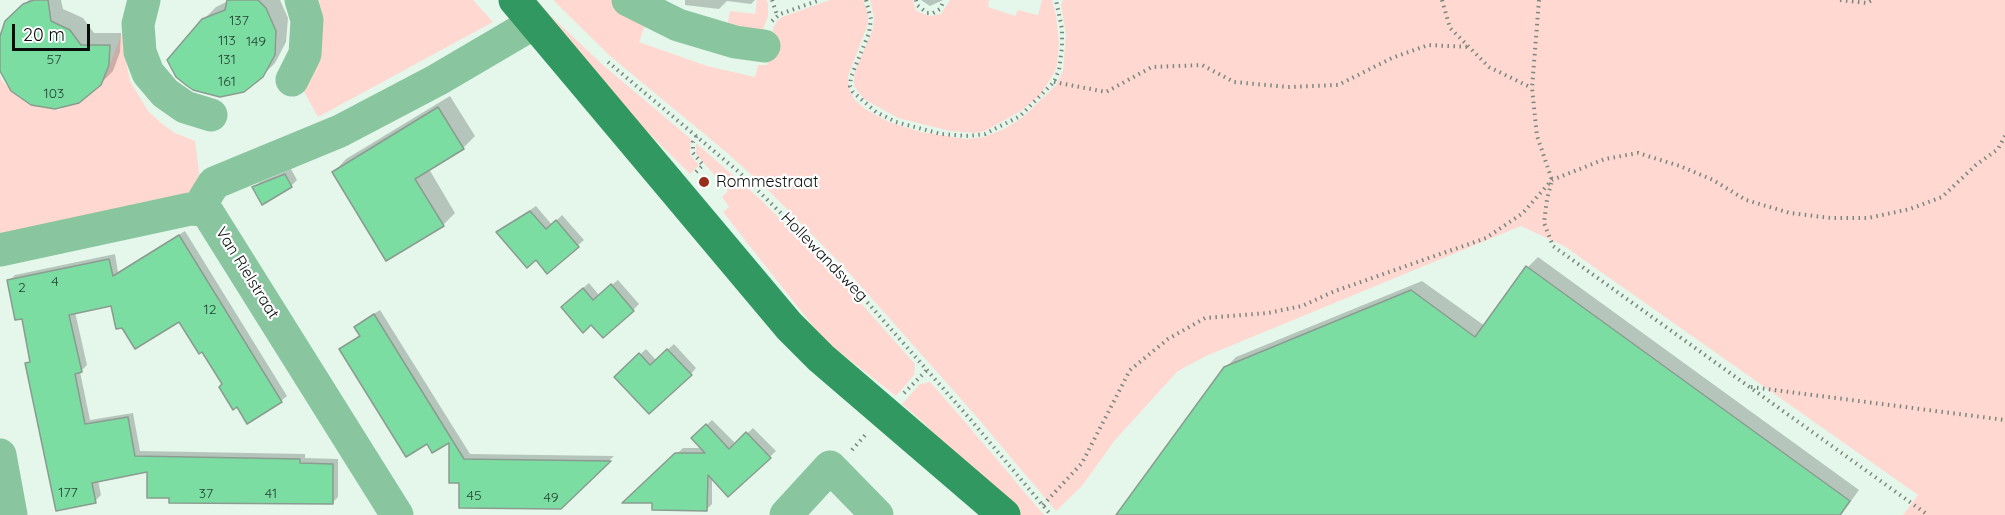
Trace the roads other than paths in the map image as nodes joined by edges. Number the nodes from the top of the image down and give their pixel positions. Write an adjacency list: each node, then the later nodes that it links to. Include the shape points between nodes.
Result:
1 (144, 0): 7 (street, via 138,24 140,52 148,73 184,107)
2 (301, 0): 6 (street, via 307,20 305,54)
3 (628, 0): 5 (street, via 678,25)
4 (524, 12): 8 (street, via 437,80 340,131 214,183); 15 (main road, via 789,326)
5 (764, 46)
6 (292, 80)
7 (211, 115)
8 (198, 209): 9 (street); 12 (street, Van Rielstraat, via 211,215)
9 (0, 250)
10 (0, 455): 11 (street)
11 (11, 515)
12 (398, 515)
13 (786, 515): 14 (street, via 830,467)
14 (877, 515)
15 (1004, 515)

